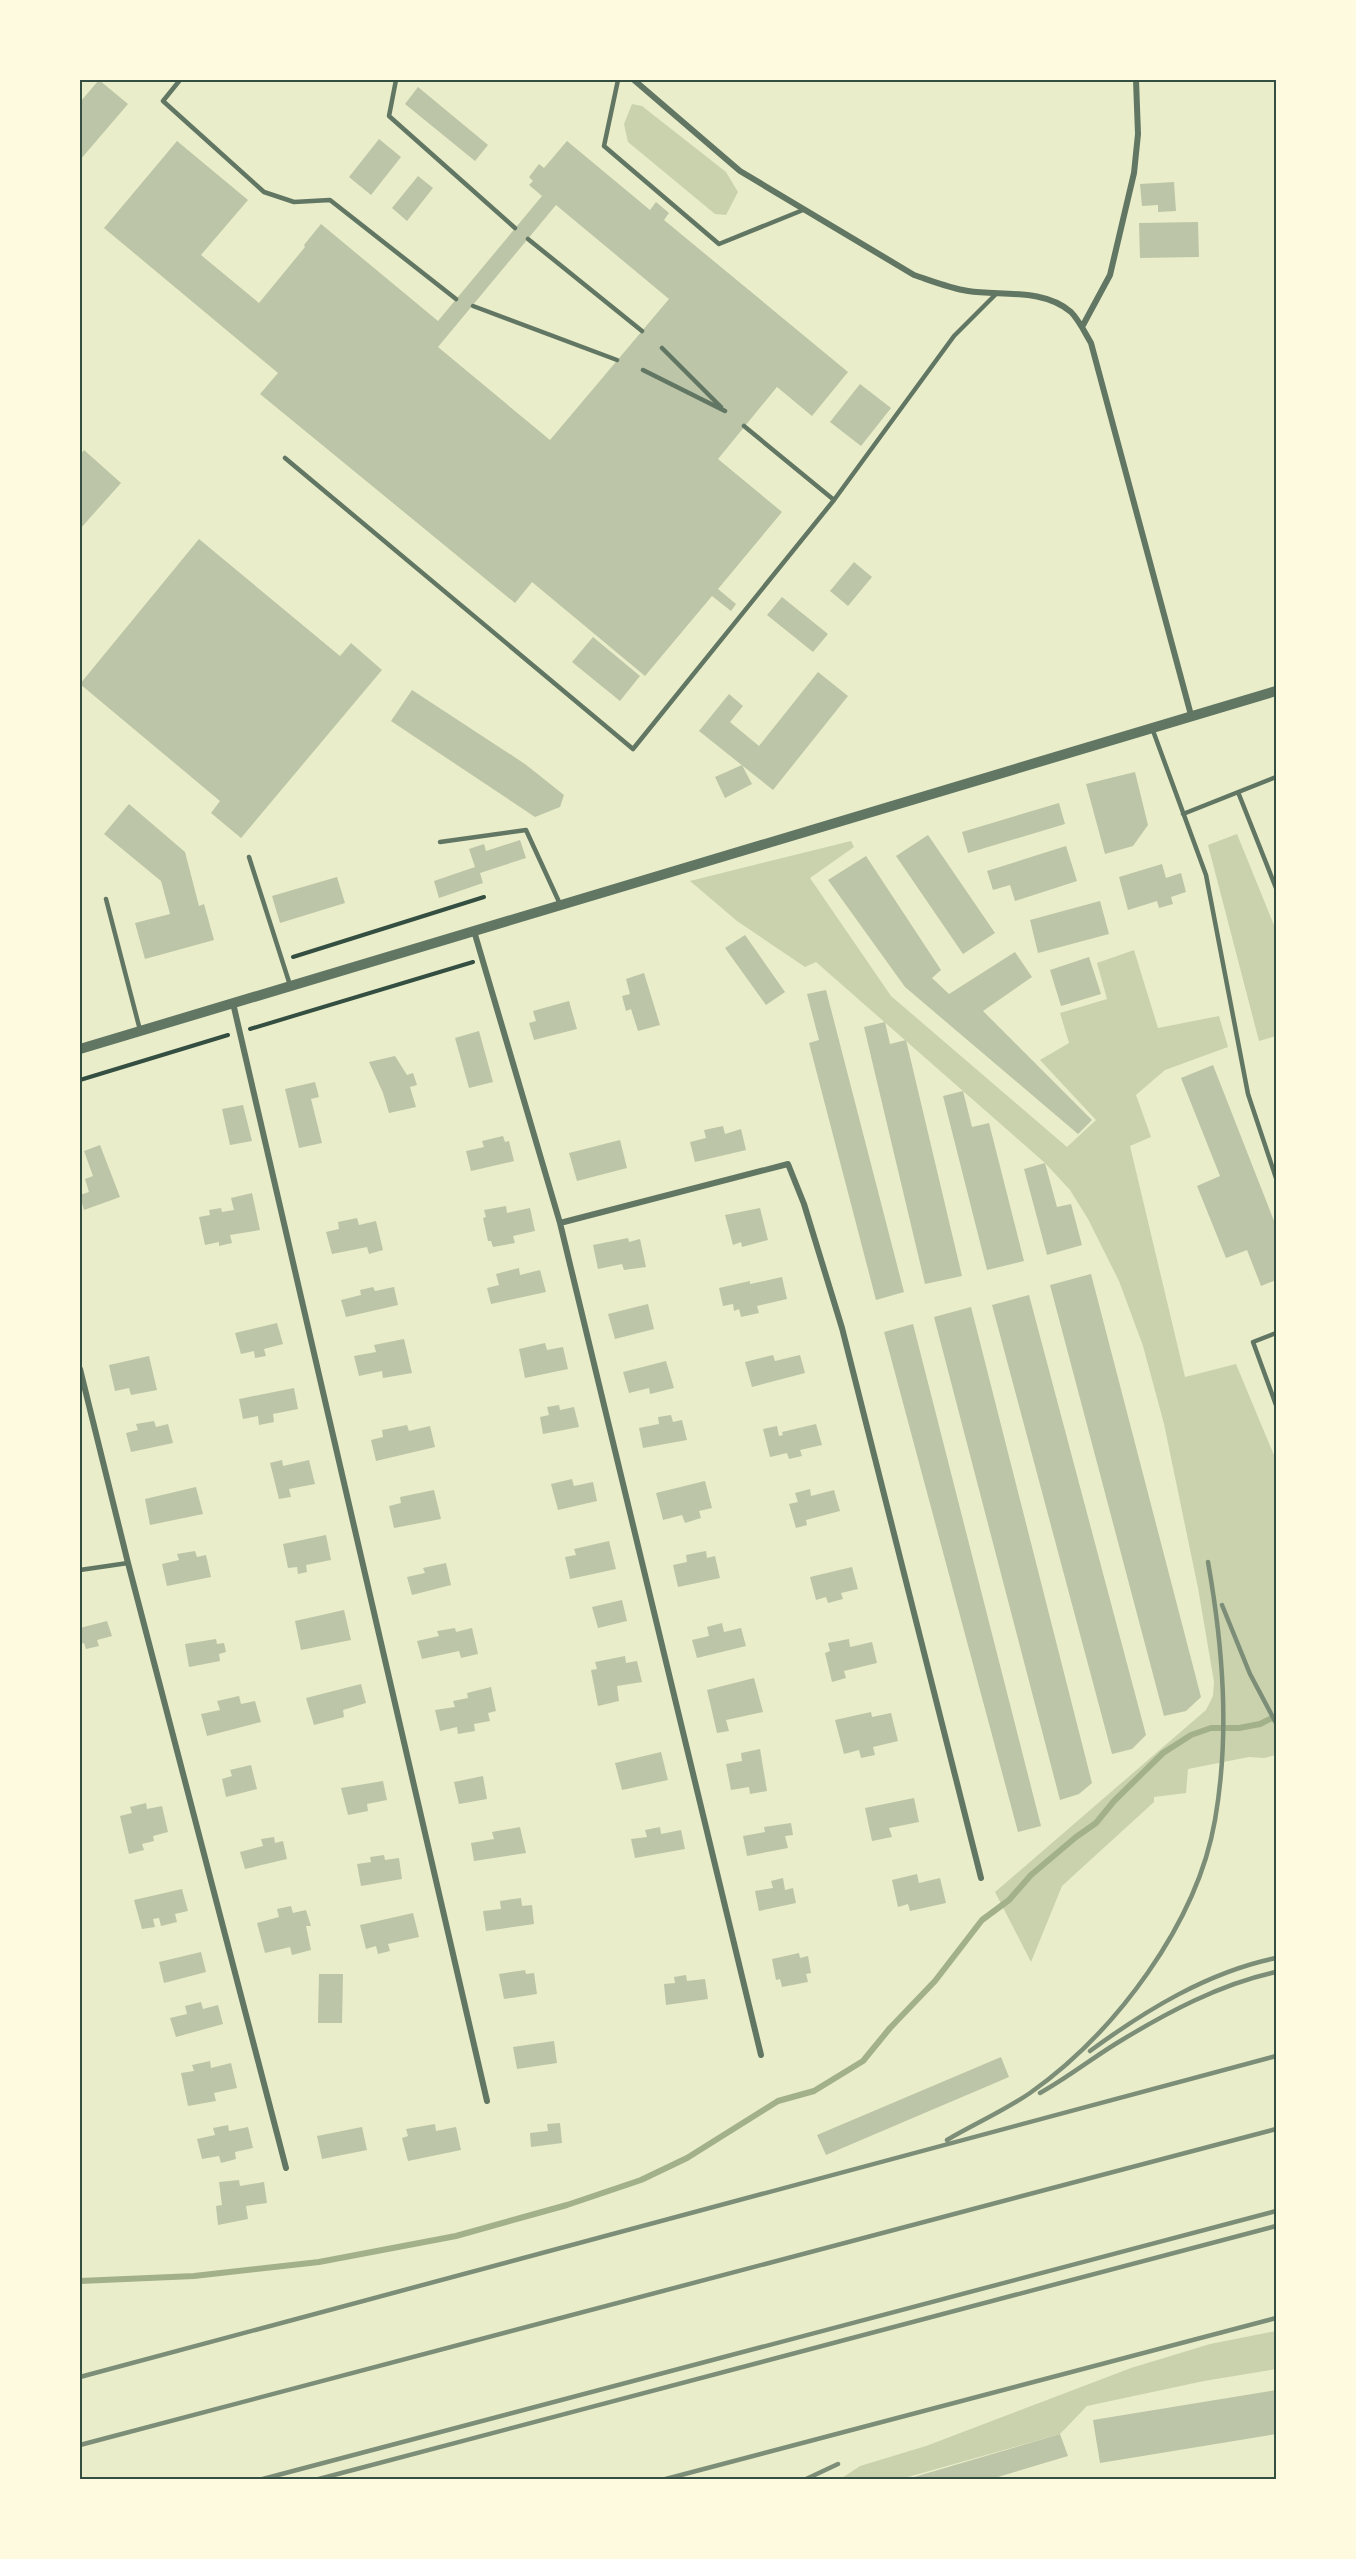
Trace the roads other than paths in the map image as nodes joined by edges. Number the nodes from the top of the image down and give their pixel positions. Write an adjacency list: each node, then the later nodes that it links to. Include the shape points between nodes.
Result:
1 (180, 80): 10 (lane, via 163,101 264,192 294,202 330,200)
2 (396, 80): 7 (lane, via 389,116)
3 (618, 80): 6 (lane, via 604,146 719,244)
4 (634, 80): 6 (street, via 740,171)
5 (1136, 80): 12 (street, via 1138,134 1134,173 1110,275)
6 (803, 210): 9 (street, via 914,275 943,285)
7 (515, 228)
8 (528, 239): 13 (lane)
9 (996, 294): 12 (street, via 1014,293 1053,302 1070,312); 19 (lane, via 954,336)
10 (456, 299)
11 (473, 306): 15 (lane)
12 (1082, 327): 21 (street, via 1091,343)
13 (642, 331)
14 (662, 348): 16 (lane, via 725,411)
15 (617, 360)
16 (643, 370)
17 (744, 426): 19 (lane)
18 (285, 458): 19 (lane, via 633,749)
19 (834, 500)
20 (1276, 691): 21 (street)
21 (1191, 715): 22 (street)
22 (1152, 728): 25 (lane); 30 (street)
23 (1276, 777): 24 (lane)
24 (1238, 792): 25 (lane); 28 (lane)
25 (1183, 814): 36 (lane, via 1206,875 1248,1094)
26 (440, 842): 30 (lane, via 526,830)
27 (249, 857): 32 (lane)
28 (1276, 888)
29 (106, 899): 34 (lane)
30 (561, 905): 31 (street)
31 (474, 931): 32 (street); 37 (street)
32 (290, 986): 33 (street)
33 (233, 1002): 34 (street); 45 (street)
34 (140, 1031): 35 (street)
35 (80, 1049)
36 (1276, 1178)
37 (561, 1223): 43 (street, via 788,1164 842,1328); 44 (street)
38 (1276, 1333): 40 (lane, via 1253,1342)
39 (80, 1369): 41 (street)
40 (1276, 1406)
41 (128, 1563): 42 (lane); 46 (street)
42 (80, 1570)
43 (981, 1878)
44 (761, 2055)
45 (487, 2101)
46 (286, 2168)

